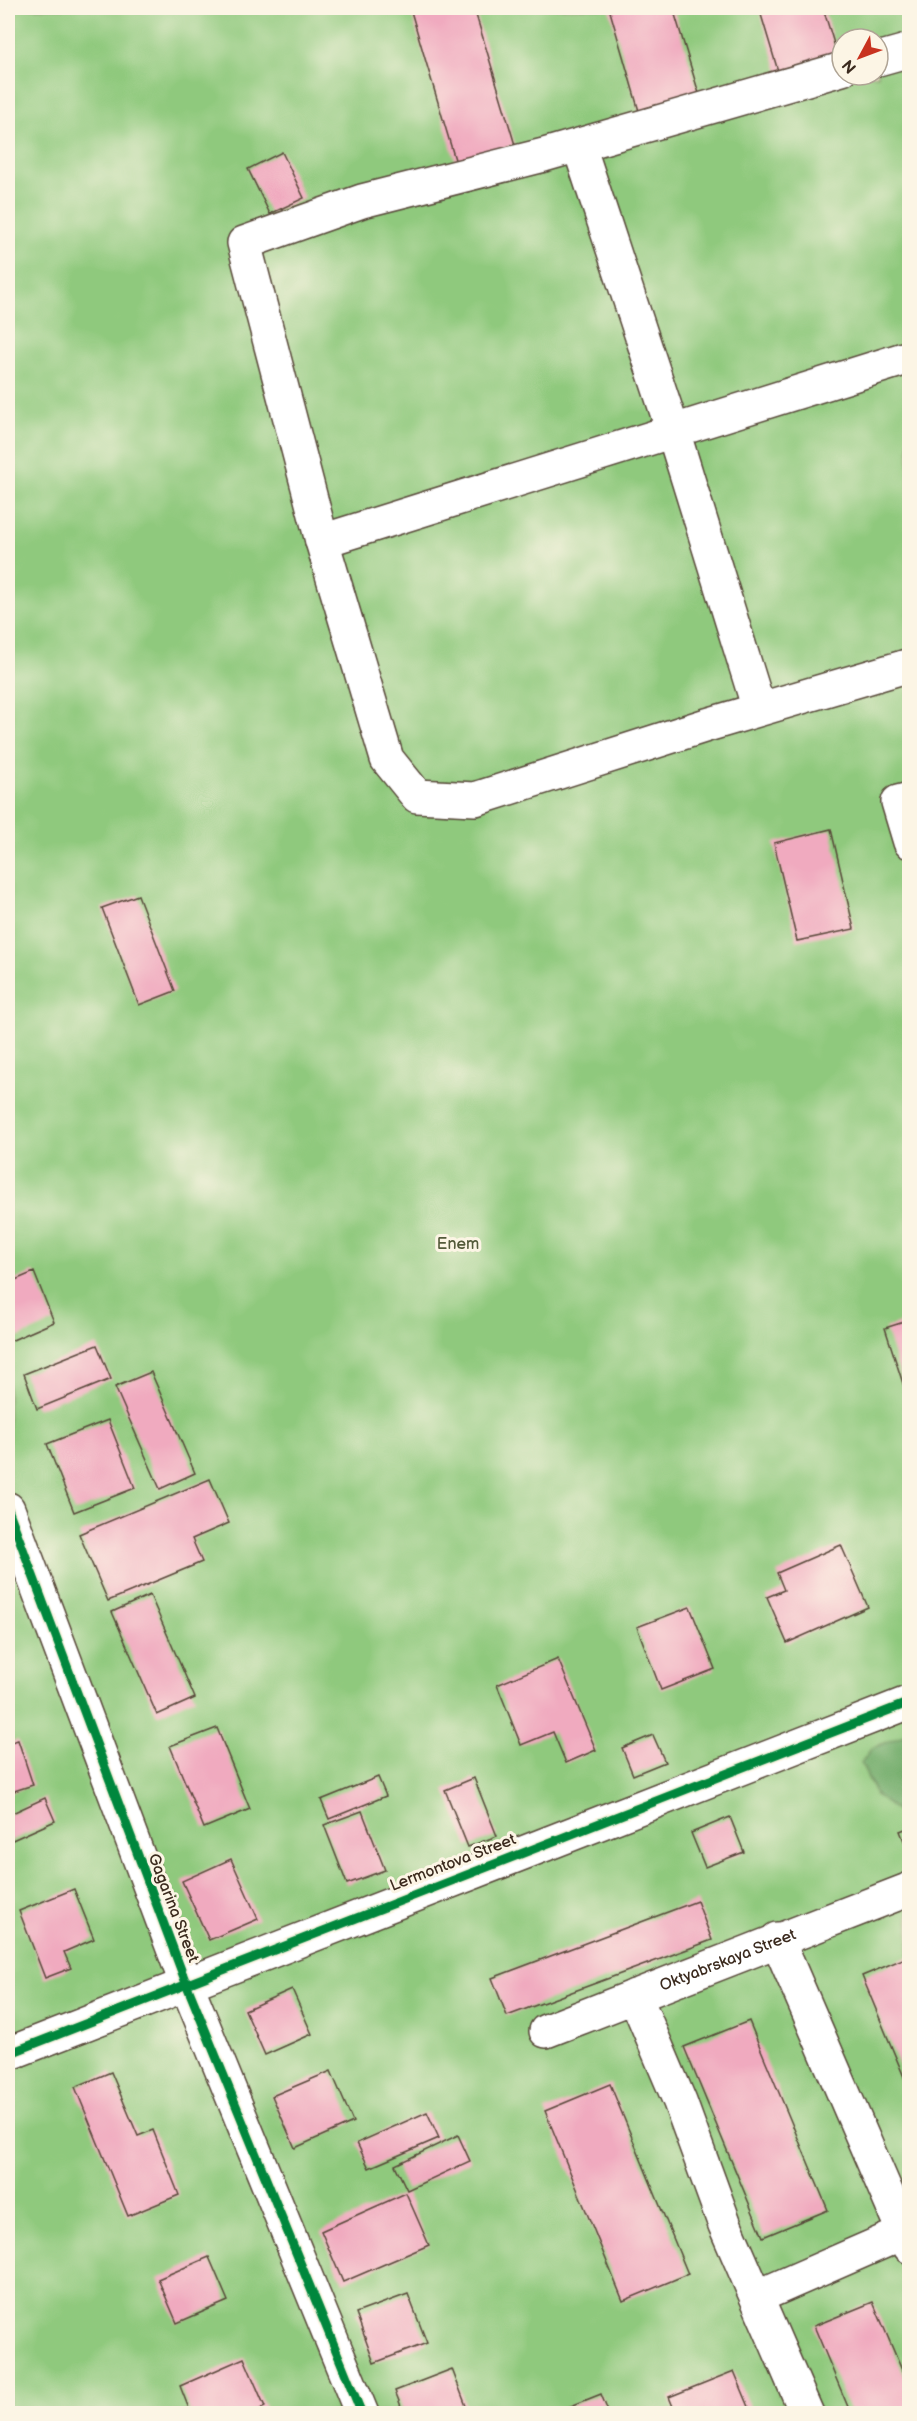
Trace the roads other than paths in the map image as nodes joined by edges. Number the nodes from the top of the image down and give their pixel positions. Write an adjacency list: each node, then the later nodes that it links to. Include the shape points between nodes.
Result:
1 (909, 50): 2 (street)
2 (890, 56)
3 (830, 73): 4 (street)
4 (579, 146): 6 (street); 7 (street, via 362,201 244,243)
5 (909, 357): 6 (street)
6 (673, 431): 7 (street); 9 (street)
7 (322, 541): 9 (street, via 387,759 417,796 475,799)
8 (909, 664): 9 (street)
9 (759, 710)
10 (909, 799): 11 (street, via 898,802)
11 (909, 842)
12 (8, 1509): 16 (street, Gagarina Street)
13 (909, 1702): 16 (street, Lermontova Street)
14 (909, 1889): 15 (street, Oktyabrskaya Street)
15 (777, 1939): 17 (street, Oktyabrskaya Street); 20 (street)
16 (186, 1983): 19 (street, Lermontova Street); 22 (street, Gagarina Street)
17 (634, 1996): 18 (street, Oktyabrskaya Street); 21 (street)
18 (546, 2031)
19 (8, 2054)
20 (907, 2236): 21 (street)
21 (757, 2297): 23 (street)
22 (362, 2414)
23 (807, 2414)

